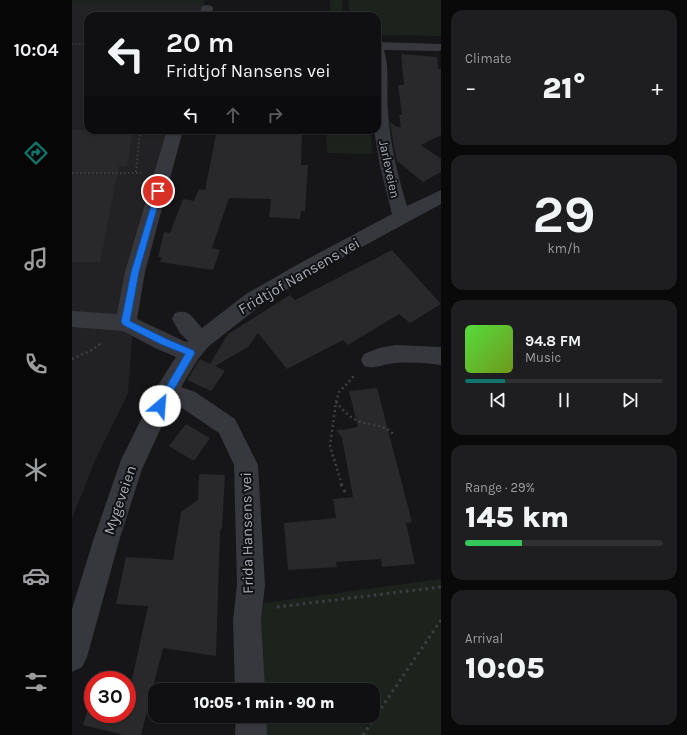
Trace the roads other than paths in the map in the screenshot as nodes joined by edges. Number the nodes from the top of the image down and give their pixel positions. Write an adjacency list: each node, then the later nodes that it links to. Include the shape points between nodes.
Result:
1 (381, 47): 2 (street, Jarleveien)
2 (438, 47)
3 (381, 121): 6 (street, Jarleveien, via 393,191)
4 (174, 134): 9 (street, via 135,272)
5 (441, 196): 6 (street, Fridtjof Nansens vei)
6 (402, 218): 10 (street, Fridtjof Nansens vei, via 253,300)
7 (72, 319): 9 (street)
8 (182, 319): 10 (street)
9 (126, 322): 10 (street, via 163,342)
10 (196, 346): 13 (street, Mygeveien)
11 (441, 356): 12 (street, via 378,356)
12 (365, 365)
13 (166, 392): 14 (street, Mygeveien, via 130,468); 15 (street, Frida Hansens vei, via 187,399 227,426 246,465)
14 (72, 657)
15 (250, 683)
16 (251, 723): 17 (street)
17 (251, 735)

